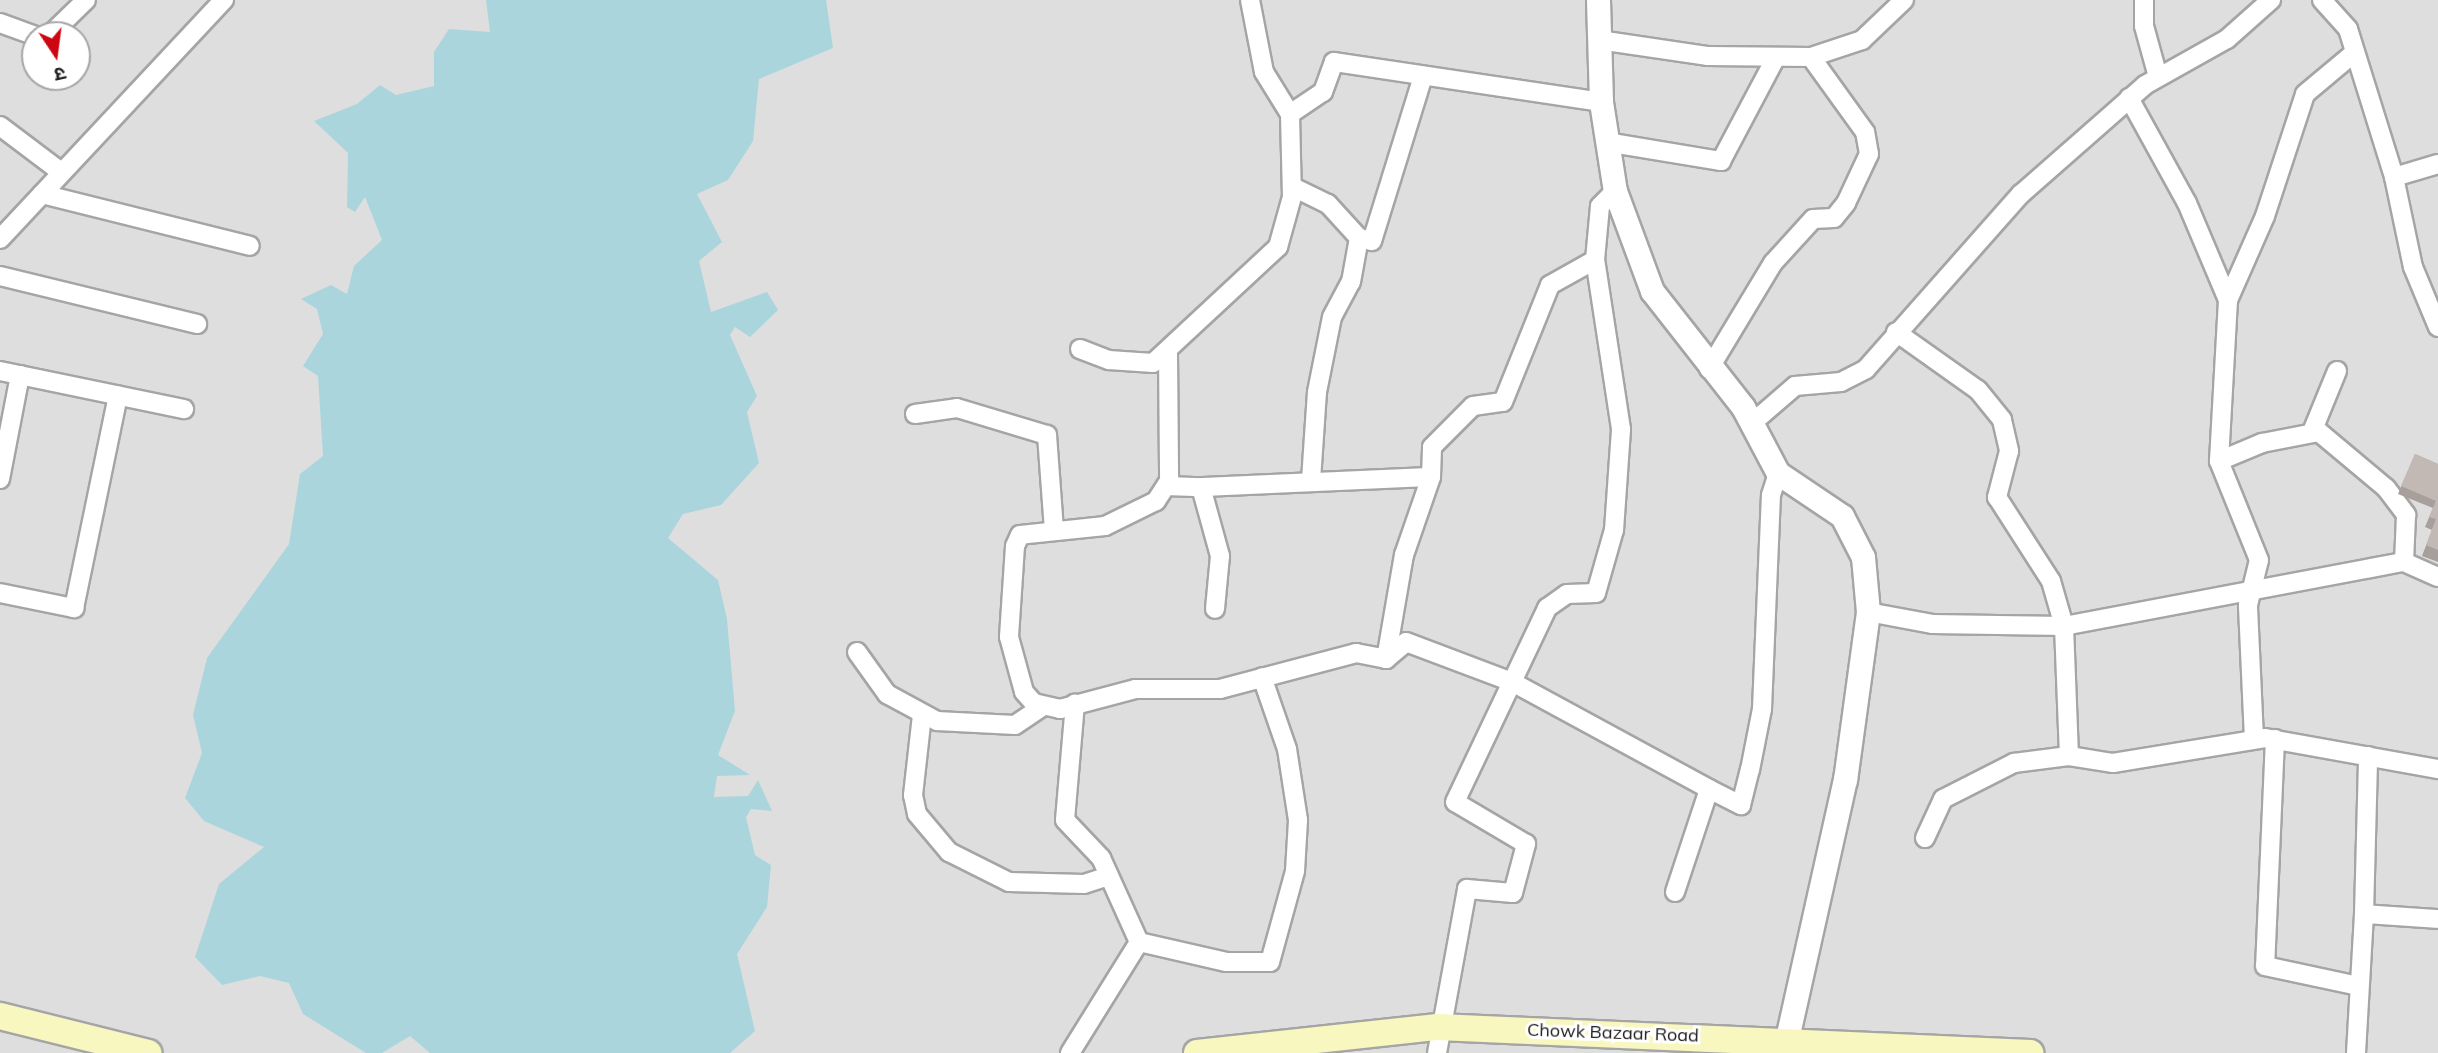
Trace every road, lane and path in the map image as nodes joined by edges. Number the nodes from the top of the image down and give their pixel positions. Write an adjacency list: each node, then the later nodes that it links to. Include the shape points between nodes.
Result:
1 (86, 0): 9 (street)
2 (224, 0): 24 (street)
3 (1250, 0): 20 (street, via 1264,72)
4 (1598, 0): 12 (street)
5 (1904, 0): 14 (street, via 1862,40)
6 (2144, 0): 17 (street, via 2144,26)
7 (2271, 0): 17 (street, via 2227,39)
8 (2322, 0): 13 (street, via 2348,29)
9 (64, 21)
10 (0, 23): 11 (street)
11 (21, 31)
12 (1599, 40): 15 (street); 19 (street)
13 (2354, 53): 25 (street); 34 (street, via 2305,94 2265,216)
14 (1811, 57): 15 (street); 40 (street, via 1865,132 1869,154 1834,218 1813,219 1773,263)
15 (1774, 61): 22 (street, via 1721,161)
16 (1423, 76): 19 (street); 20 (street, via 1334,62 1322,92); 29 (street, via 1372,241)
17 (2158, 77): 18 (street)
18 (2129, 98): 34 (street, via 2187,203); 37 (street, via 2021,194)
19 (1601, 102): 22 (street)
20 (1290, 114): 26 (street)
21 (0, 126): 24 (street)
22 (1605, 142): 27 (street)
23 (2438, 164): 25 (street)
24 (61, 172): 28 (street)
25 (2394, 177): 36 (street, via 2413,267)
26 (1293, 187): 29 (street, via 1328,204); 39 (street, via 1290,224 1278,247 1189,326)
27 (1615, 191): 32 (street, via 1600,206); 40 (street, via 1652,291)
28 (42, 194): 30 (street); 31 (street)
29 (1359, 238): 53 (street, via 1320,379)
30 (0, 239)
31 (250, 246)
32 (1595, 260): 51 (street, via 1550,285 1503,402 1472,406 1452,424 1432,447); 67 (street, via 1621,429 1614,530 1596,593 1554,599)
33 (0, 276): 35 (street)
34 (2228, 300): 49 (street)
35 (197, 324)
36 (2438, 327)
37 (1896, 332): 47 (street, via 1866,369 1841,382 1795,386); 63 (street, via 1978,390 2002,420 2009,451 1997,497 2051,581)
38 (1080, 349): 39 (street, via 1153,363)
39 (1168, 354): 54 (street)
40 (1709, 369): 47 (street)
41 (0, 371): 43 (street)
42 (2337, 371): 48 (street)
43 (20, 375): 44 (street); 52 (street)
44 (118, 395): 45 (street); 60 (street, via 74,608)
45 (184, 409)
46 (915, 414): 56 (street, via 957,408 1047,435)
47 (1751, 424): 50 (street)
48 (2312, 432): 49 (street); 57 (street, via 2386,488 2401,509 2409,535)
49 (2220, 461): 59 (street, via 2255,538 2259,560)
50 (1778, 473): 62 (street, via 1842,516 1854,532); 76 (street, via 1771,495 1762,709 1750,770 1741,805)
51 (1431, 477): 53 (street); 65 (street, via 1404,555)
52 (0, 479)
53 (1311, 480): 55 (street)
54 (1166, 486): 55 (street); 56 (street, via 1156,501 1119,521)
55 (1200, 487): 61 (street, via 1220,556)
56 (1054, 531): 69 (street, via 1020,536 1010,566 1009,637 1024,692)
57 (2404, 562): 58 (street); 59 (street)
58 (2438, 577)
59 (2252, 590): 63 (street); 71 (street)
60 (0, 593)
61 (1215, 608)
62 (1868, 612): 63 (street, via 1931,624); 88 (street, via 1845,779)
63 (2064, 626): 74 (street, via 2070,664)
64 (857, 652): 70 (street, via 887,694)
65 (1386, 659): 66 (street, via 1356,653); 67 (street, via 1406,642)
66 (1262, 677): 68 (street, via 1220,689 1135,690); 82 (street, via 1287,749 1298,820 1293,883 1270,962 1227,962)
67 (1513, 682): 76 (street); 85 (street, via 1455,802 1526,844 1513,893 1467,889)
68 (1075, 703): 69 (street); 78 (street, via 1065,820)
69 (1043, 706): 70 (street, via 1035,716 1003,726)
70 (922, 715): 78 (street, via 914,795 918,814 949,852 1009,882 1084,884)
71 (2254, 738): 72 (street); 74 (street, via 2113,763)
72 (2275, 739): 73 (street); 83 (street, via 2265,966)
73 (2368, 756): 75 (street); 80 (street)
74 (2069, 757): 77 (street, via 2014,763 1959,786 1933,813)
75 (2438, 769)
76 (1709, 789): 79 (street)
77 (1925, 838)
78 (1109, 876): 82 (street)
79 (1675, 892)
80 (2364, 914): 81 (street); 83 (street)
81 (2438, 919)
82 (1139, 942): 91 (street)
83 (2358, 986): 93 (street)
84 (0, 1016): 87 (main road)
85 (1437, 1040): 86 (main road, Chowk Bazaar Road); 92 (main road, Chowk Bazaar Road)
86 (1651, 1044): 88 (main road, Chowk Bazaar Road)
87 (84, 1046): 90 (main road)
88 (1785, 1046): 89 (main road, Chowk Bazaar Road)
89 (2015, 1052)
90 (148, 1053)
91 (1070, 1053)
92 (1198, 1053)
93 (2356, 1053)

